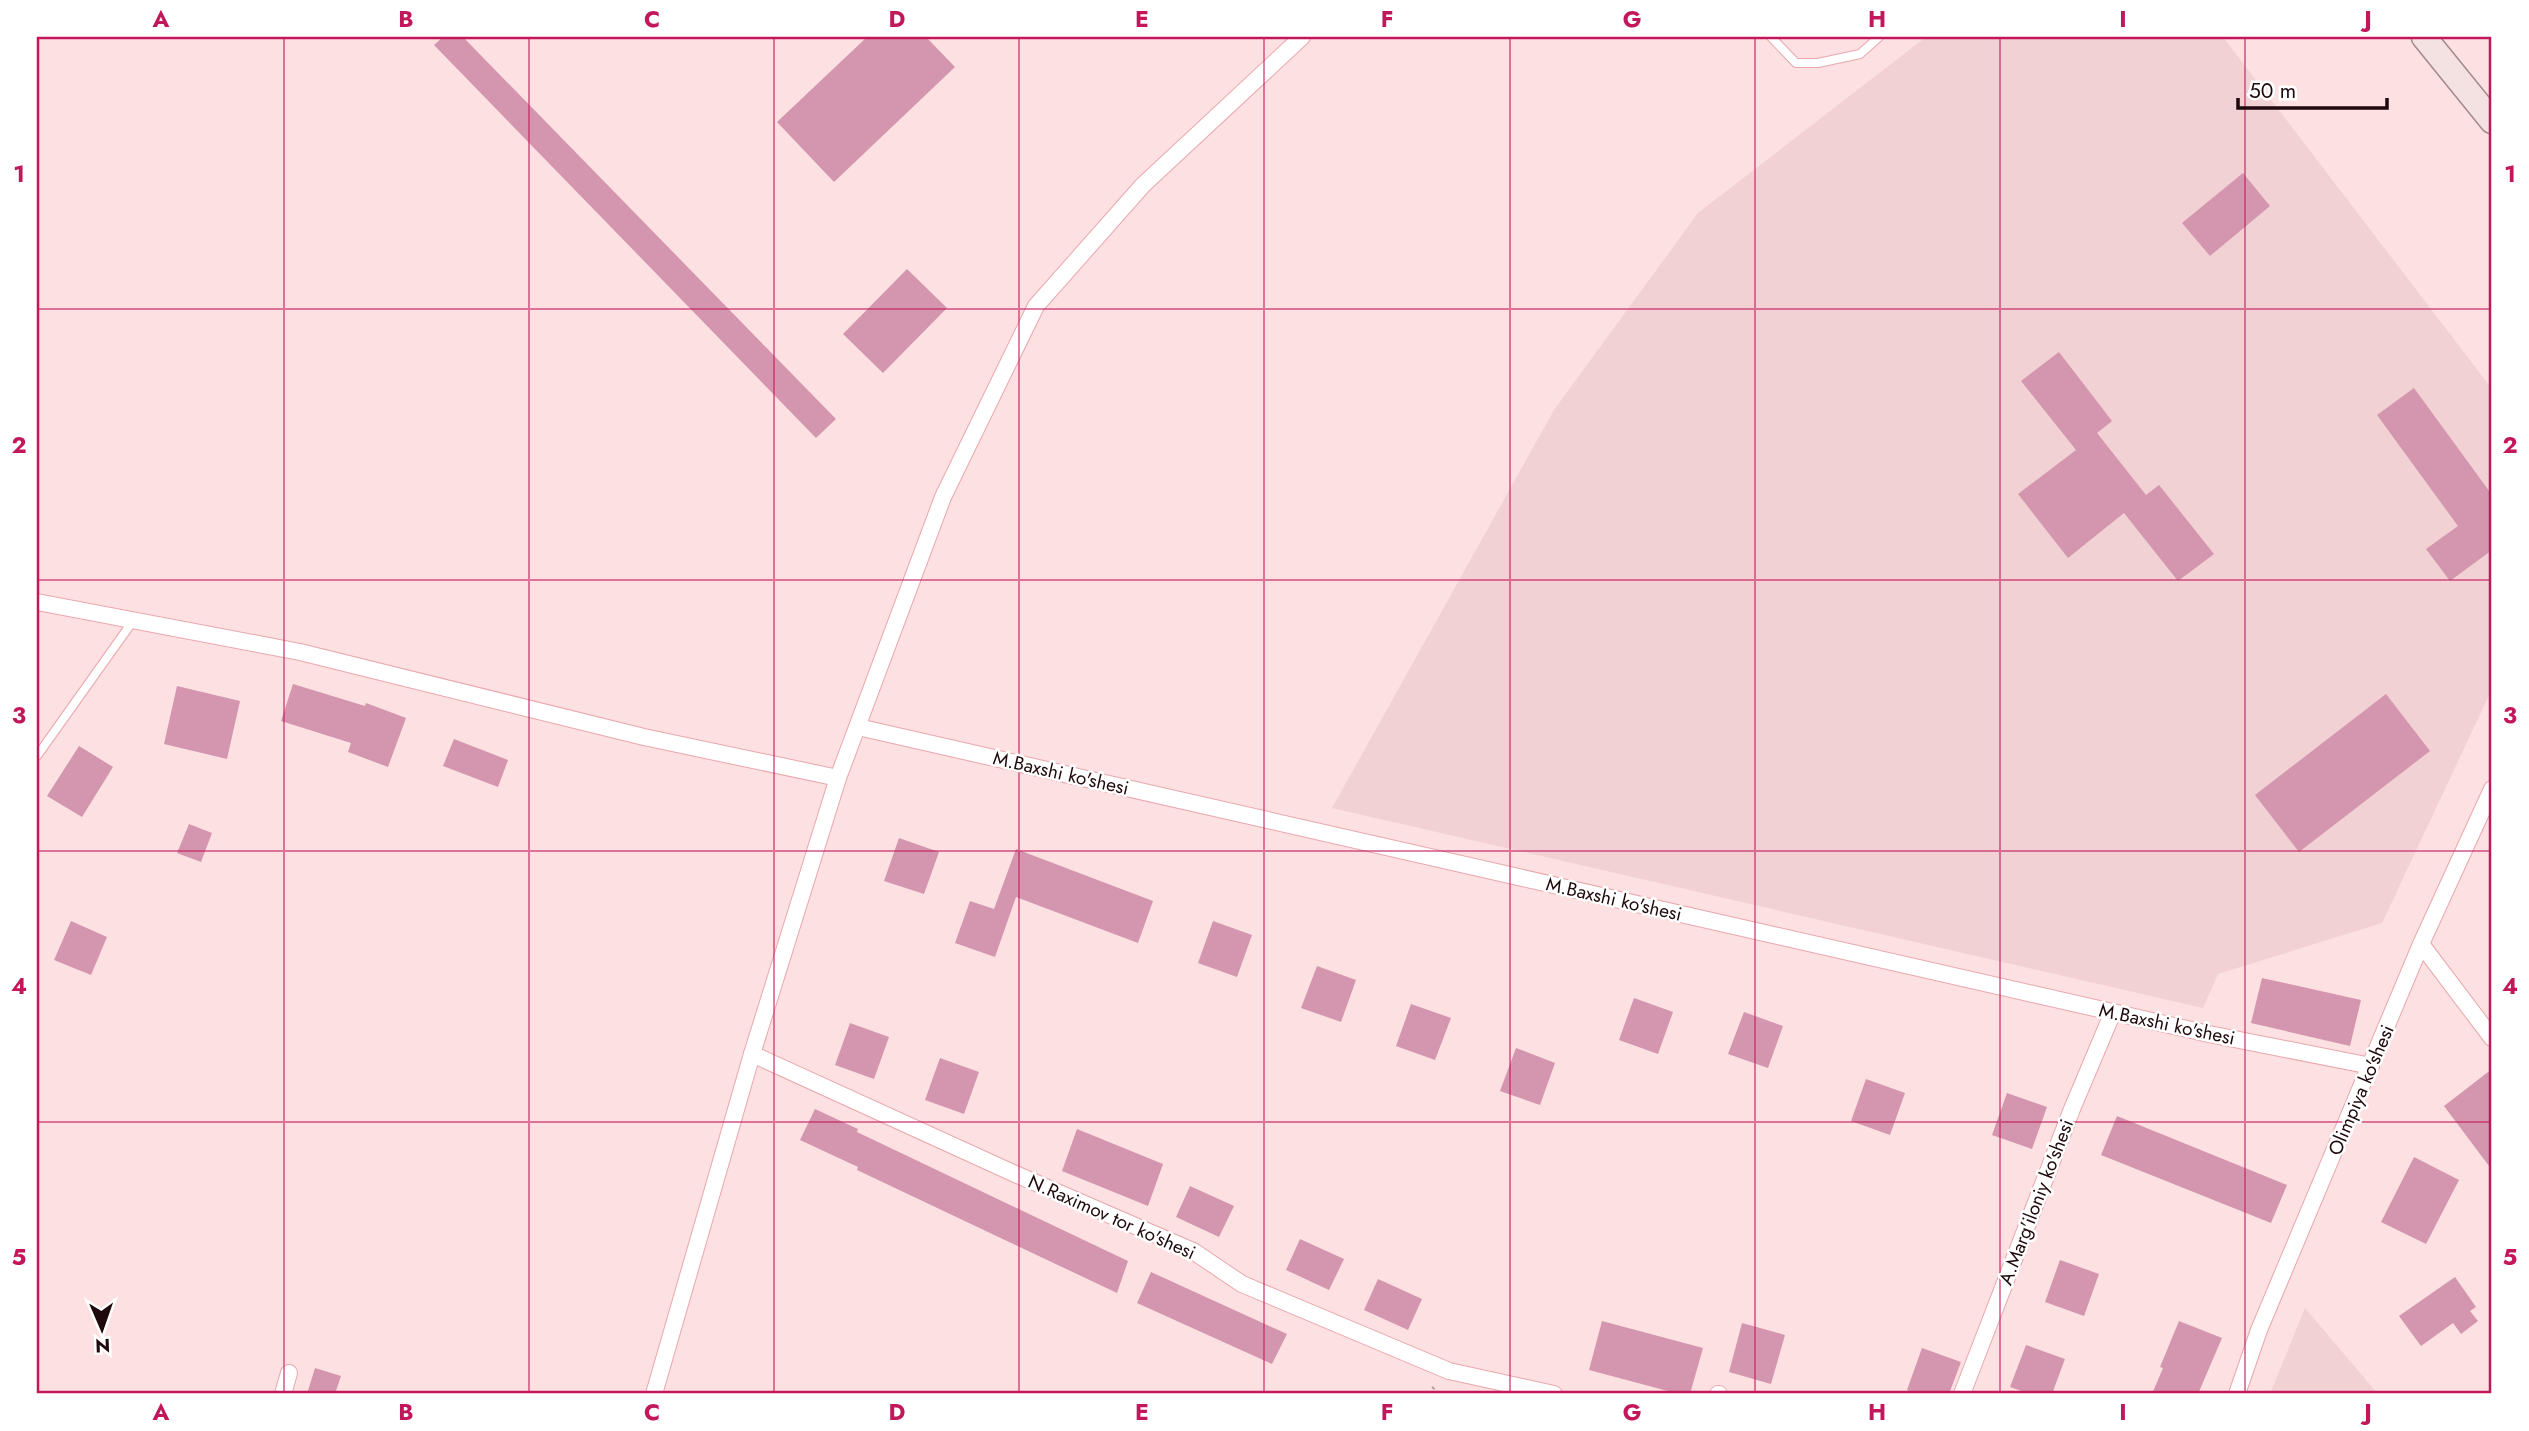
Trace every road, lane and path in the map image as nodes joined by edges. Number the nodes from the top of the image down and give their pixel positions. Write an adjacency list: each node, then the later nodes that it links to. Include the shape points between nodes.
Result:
1 (1302, 37): 8 (street, via 1143,185 1036,306 943,497)
2 (1771, 37): 3 (lane, via 1796,63 1860,54)
3 (1879, 37)
4 (2424, 37): 5 (main road)
5 (2492, 121)
6 (37, 602): 7 (street)
7 (133, 621): 9 (lane); 10 (street, via 300,652 644,737)
8 (858, 727): 10 (street); 13 (street, M.Baxshi ko'shesi)
9 (37, 757)
10 (838, 778): 15 (street)
11 (2492, 789): 12 (street, Olimpiya ko'shesi)
12 (2421, 944): 14 (street); 16 (street, Olimpiya ko'shesi)
13 (2113, 1012): 16 (street, M.Baxshi ko'shesi); 21 (street, A.Marg'iloniy ko'shesi)
14 (2492, 1038)
15 (752, 1054): 19 (street); 20 (street, N.Raximov tor ko'shesi, via 1193,1251 1242,1284 1449,1371)
16 (2371, 1066): 22 (street, Olimpiya ko'shesi, via 2259,1330)
17 (289, 1373): 18 (street)
18 (283, 1394)
19 (654, 1394)
20 (1554, 1394)
21 (1962, 1394)
22 (2237, 1394)

